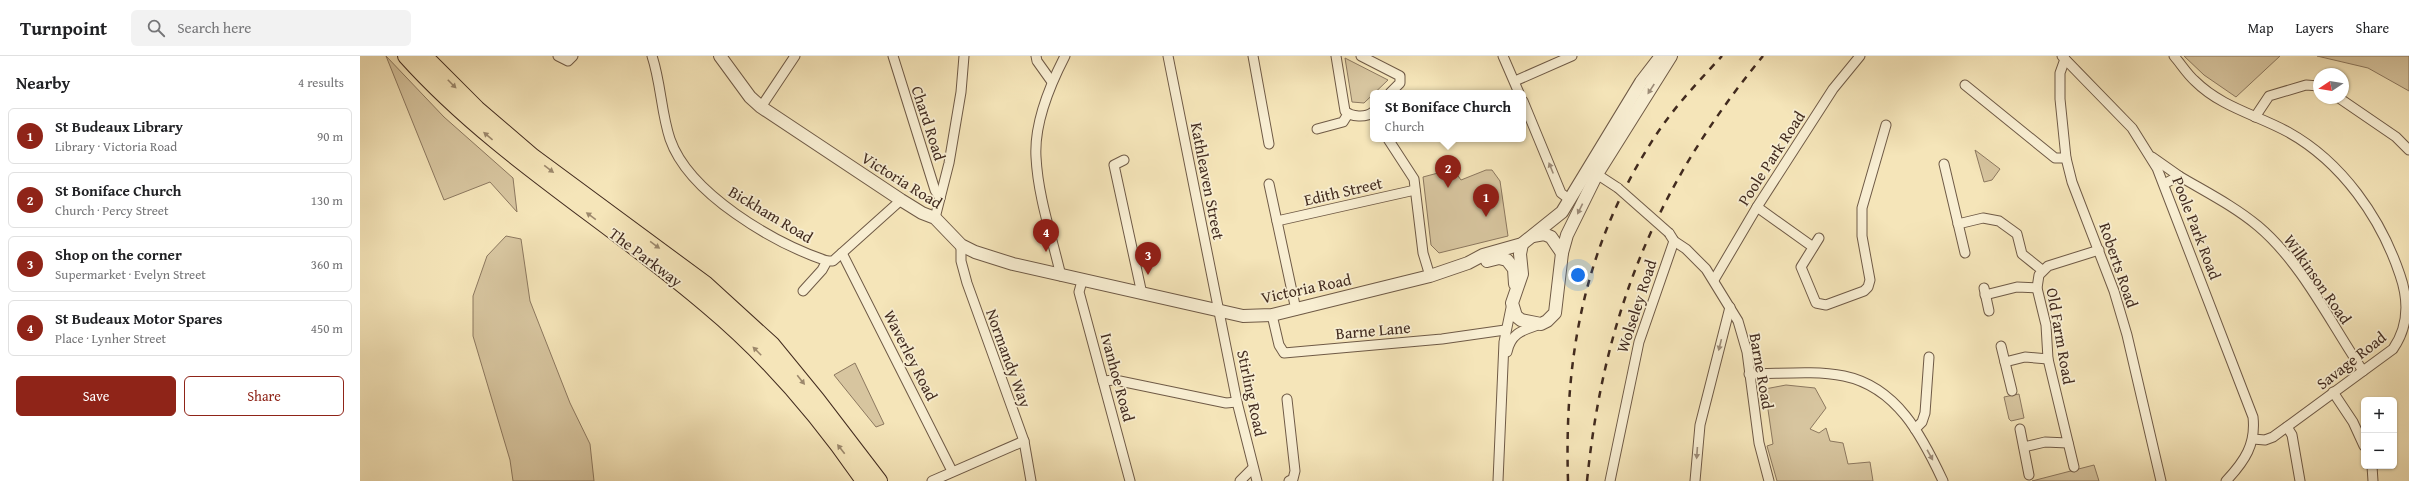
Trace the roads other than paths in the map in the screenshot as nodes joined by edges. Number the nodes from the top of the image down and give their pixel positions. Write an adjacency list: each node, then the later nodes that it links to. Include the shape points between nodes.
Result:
1 (406, 56): 111 (highway, The Parkway, one-way to 1, via 811,411 740,334 661,267 485,134)
2 (424, 56): 112 (highway, The Parkway, one-way to 112, via 477,109 533,157 705,284 772,345 836,423)
3 (558, 56): 21 (street)
4 (652, 56): 66 (street, Bickham Road, via 658,73 670,139 680,162 693,178 725,207 777,238)
5 (720, 56): 30 (street, Victoria Road, via 750,97)
6 (795, 56): 30 (street)
7 (893, 56): 49 (street, Chard Road, via 916,133)
8 (964, 56): 49 (street, via 951,155)
9 (1036, 56): 24 (street)
10 (1065, 56): 24 (street)
11 (1168, 56): 80 (street, Kathleaven Street)
12 (1253, 56): 38 (street)
13 (1336, 56): 32 (street, via 1345,111)
14 (1362, 56): 27 (street, via 1400,76 1400,83)
15 (1503, 56): 23 (street)
16 (1572, 56): 23 (street)
17 (1661, 56): 44 (street, via 1641,82)
18 (1671, 56): 44 (street, one-way to 44)
19 (1860, 56): 52 (street, Poole Park Road, via 1833,89)
20 (2174, 56): 34 (street, Savage Road, via 2195,81 2211,93)
21 (570, 58)
22 (2064, 58): 40 (street, Poole Park Road, via 2132,128); 41 (street, Roberts Road, via 2060,72 2060,99)
23 (1515, 81): 28 (street)
24 (1052, 82): 69 (street, via 1038,132 1036,156 1040,188)
25 (1965, 85): 41 (street, via 2055,158)
26 (2313, 86): 34 (street, via 2306,85 2269,96)
27 (1393, 90)
28 (1519, 90)
29 (2348, 104): 39 (street)
30 (761, 107): 50 (street, Victoria Road)
31 (1526, 108): 51 (street, one-way to 31, via 1561,193)
32 (1348, 114): 33 (street); 36 (street, via 1343,122)
33 (1370, 114)
34 (2255, 117): 85 (street, Savage Road, via 2288,132 2319,154 2341,175 2376,220 2391,249 2405,292)
35 (1886, 125): 61 (street, via 1862,208 1862,236 1870,280 1868,287 1864,291 1826,305 1816,302 1801,267)
36 (1317, 128)
37 (1390, 142): 48 (street, via 1414,179)
38 (1269, 144)
39 (2409, 150)
40 (2149, 156): 45 (street, Wilkinson Road); 47 (street, Poole Park Road)
41 (2066, 158): 62 (street, Roberts Road, via 2072,182)
42 (1124, 160): 76 (street, via 1114,165)
43 (1944, 164): 55 (street)
44 (1593, 172): 51 (street); 57 (street, bridge, via 1618,188); 64 (street, one-way to 64)
45 (2179, 176): 47 (street); 91 (street, Wilkinson Road, via 2241,212 2285,254)
46 (1268, 184): 54 (street)
47 (2164, 184): 101 (street, Poole Park Road, via 2253,417)
48 (1415, 190): 54 (street, Edith Street); 70 (street, via 1423,253)
49 (940, 198): 53 (street)
50 (901, 200): 53 (street, Victoria Road); 63 (street)
51 (1570, 200): 56 (street, via 1558,217)
52 (1757, 207): 61 (street); 71 (street, Poole Park Road)
53 (935, 218): 60 (street, Victoria Road)
54 (1277, 221): 79 (street)
55 (1958, 224): 65 (street); 68 (street, via 1983,218 1999,221 2017,234 2022,254)
56 (1533, 236): 59 (street, Victoria Road); 64 (street, via 1544,234 1551,237)
57 (1671, 237): 71 (street, Barne Road, via 1686,249); 120 (street, Wolseley Road, via 1639,342)
58 (1819, 238): 61 (street)
59 (1522, 244): 67 (street, Victoria Road, via 1483,255); 74 (street, via 1522,274)
60 (961, 245): 69 (street, Victoria Road, via 999,260); 103 (street, Normandy Way, via 961,261 967,283)
61 (1813, 247)
62 (2099, 250): 68 (street, Old Farm Road); 124 (street, Roberts Road, via 2126,335)
63 (842, 253): 66 (street, via 833,261); 109 (street, Waverley Road)
64 (1562, 253): 83 (street, via 1555,313)
65 (1965, 253)
66 (827, 261): 75 (street)
67 (1468, 263): 70 (street, Victoria Road); 74 (street, Victoria Road, via 1504,258 1514,269)
68 (2042, 270): 73 (street, Old Farm Road)
69 (1061, 276): 72 (street, Victoria Road)
70 (1430, 276): 79 (street, Victoria Road)
71 (1714, 280): 78 (street, Barne Road)
72 (1082, 281): 76 (street, Victoria Road); 93 (street, Ivanhoe Road, via 1079,292)
73 (2037, 288): 81 (street, via 1985,291); 88 (street, Old Farm Road, via 2046,325)
74 (1516, 290): 77 (street)
75 (803, 291)
76 (1142, 294): 80 (street, Victoria Road)
77 (1512, 303): 83 (street, via 1516,316 1534,324); 84 (street)
78 (1730, 307): 92 (street, Barne Road, via 1743,338); 121 (street, one-way to 121, via 1700,425)
79 (1296, 310): 82 (street, Victoria Road)
80 (1220, 311): 82 (street, Victoria Road, via 1243,316); 96 (street, Stirling Road)
81 (1989, 311)
82 (1272, 315): 84 (street, Barne Lane, via 1279,345 1284,353 1442,339)
83 (1541, 324): 90 (street, via 1515,334 1508,345)
84 (1505, 330): 90 (street)
85 (2405, 339): 91 (street, Savage Road)
86 (2001, 346): 89 (street)
87 (1929, 357): 99 (street, via 1933,367 1925,413 1922,422)
88 (2048, 358): 89 (street, via 2025,357); 104 (street, Old Farm Road)
89 (2005, 362): 94 (street)
90 (1504, 367): 119 (street)
91 (2363, 371): 95 (street, Savage Road)
92 (1749, 374): 99 (street, via 1822,374 1861,381 1888,395); 122 (street, Barne Road, via 1759,443)
93 (1104, 381): 96 (street, via 1115,380 1226,403); 115 (street, Ivanhoe Road)
94 (2012, 391)
95 (2333, 392): 98 (street, Savage Road); 102 (street)
96 (1237, 402): 107 (street, Stirling Road)
97 (1285, 403): 118 (street, via 1295,471 1293,479)
98 (2287, 427): 101 (street, Savage Road, via 2265,440); 126 (street, via 2292,435)
99 (1915, 429): 123 (street, one-way to 123)
100 (2020, 429): 105 (street)
101 (2253, 439): 125 (street, via 2246,458)
102 (2361, 439)
103 (1024, 440): 109 (street); 114 (street, Normandy Way)
104 (2068, 443): 105 (street, via 2045,442); 106 (street, Old Farm Road)
105 (2024, 447): 110 (street)
106 (2074, 467)
107 (1253, 468): 116 (street); 117 (street, Stirling Road)
108 (2372, 469): 127 (street)
109 (952, 471): 113 (street)
110 (2029, 475)
111 (864, 481)
112 (879, 481)
113 (932, 481)
114 (1031, 481)
115 (1130, 481)
116 (1240, 481)
117 (1257, 481)
118 (1289, 481)
119 (1498, 481)
120 (1610, 481)
121 (1695, 481)
122 (1769, 481)
123 (1943, 481)
124 (2161, 481)
125 (2226, 481)
126 (2300, 481)
127 (2373, 481)

